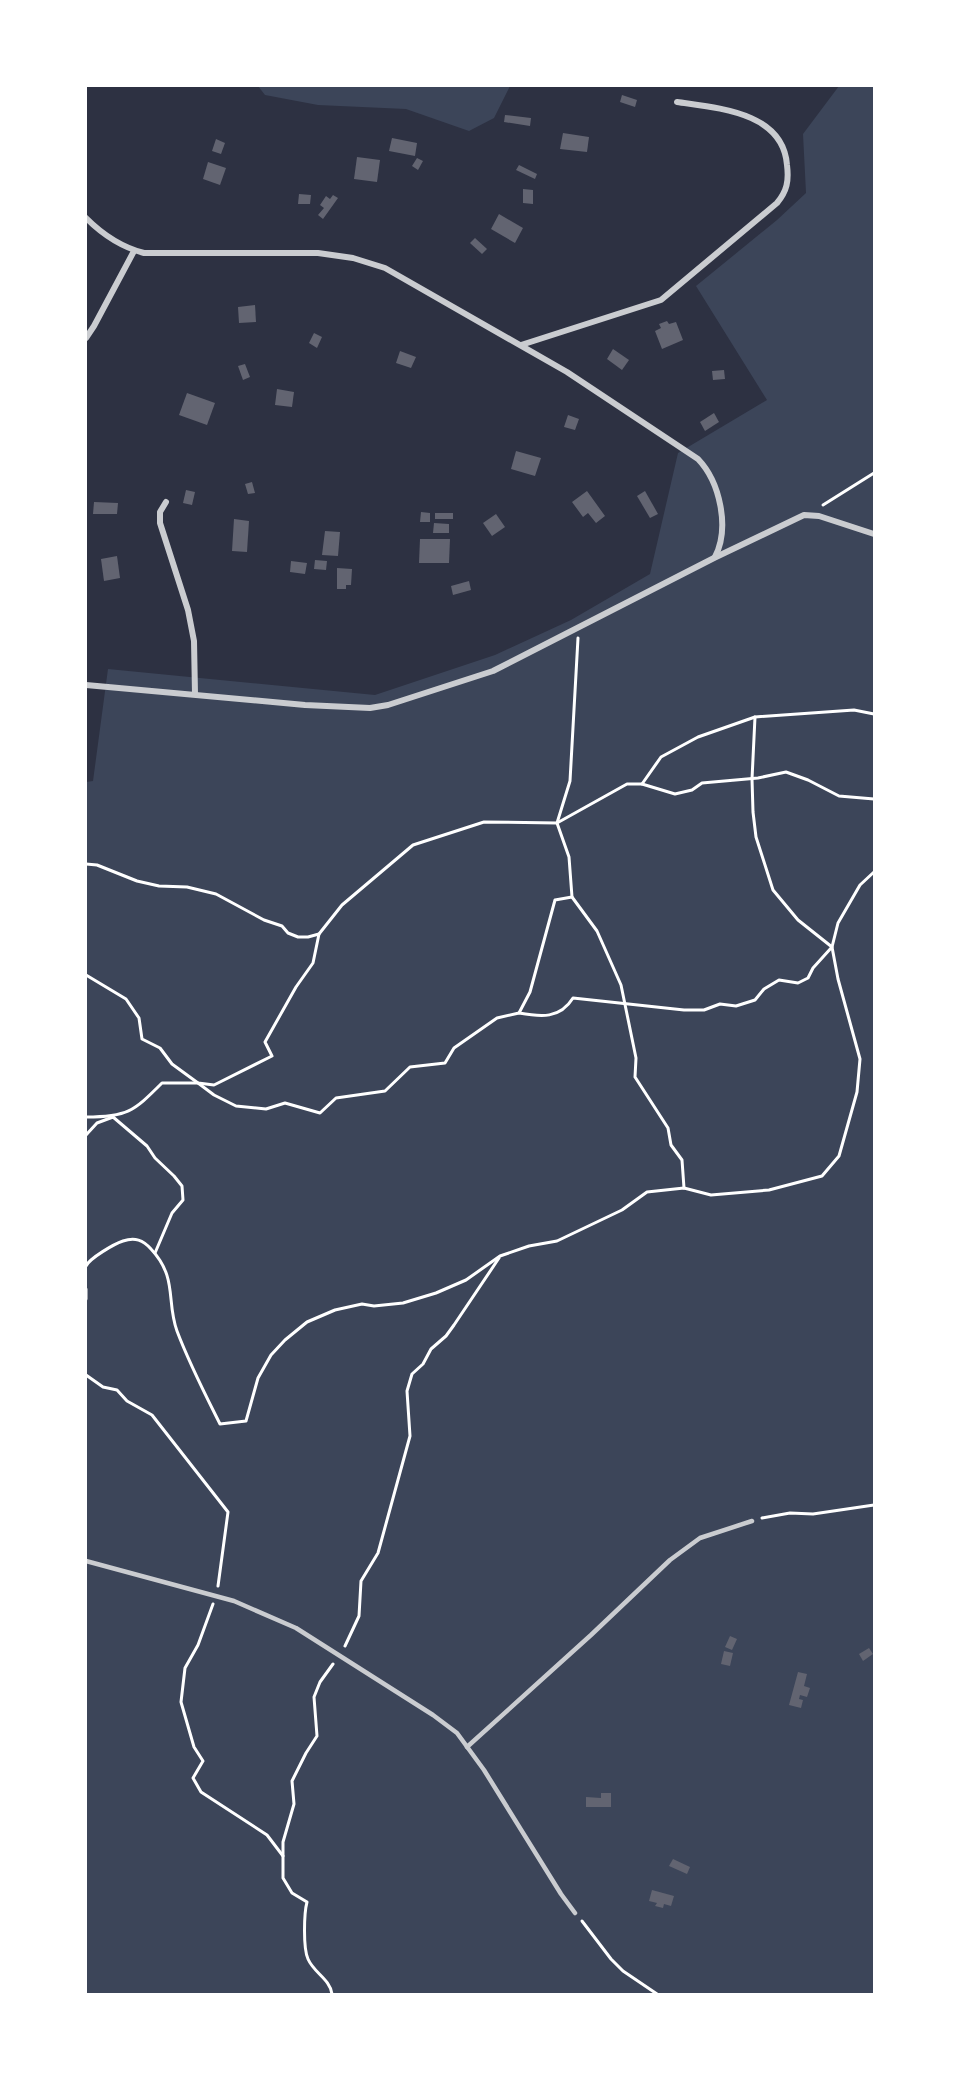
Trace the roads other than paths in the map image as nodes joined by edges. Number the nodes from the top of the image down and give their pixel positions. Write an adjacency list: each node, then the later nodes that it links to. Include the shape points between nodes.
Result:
1 (677, 102): 5 (street, via 736,113 773,130 787,163 788,186 783,196 661,300)
2 (86, 218): 3 (street, via 110,239)
3 (134, 251): 4 (street); 5 (street, via 318,252 353,258 385,268)
4 (86, 338)
5 (520, 345): 8 (street, via 687,450 706,467 721,515 721,537)
6 (166, 502): 10 (street, via 160,512 160,523 188,610 194,642)
7 (874, 534): 8 (street, via 809,514)
8 (714, 558): 10 (street, via 493,671 388,705 339,707)
9 (86, 685): 10 (street)
10 (195, 694)
11 (752, 1521): 13 (lane, via 700,1538 670,1560)
12 (86, 1561): 13 (lane, via 234,1601 296,1628 434,1715 457,1733)
13 (467, 1747): 14 (lane)
14 (575, 1913)

